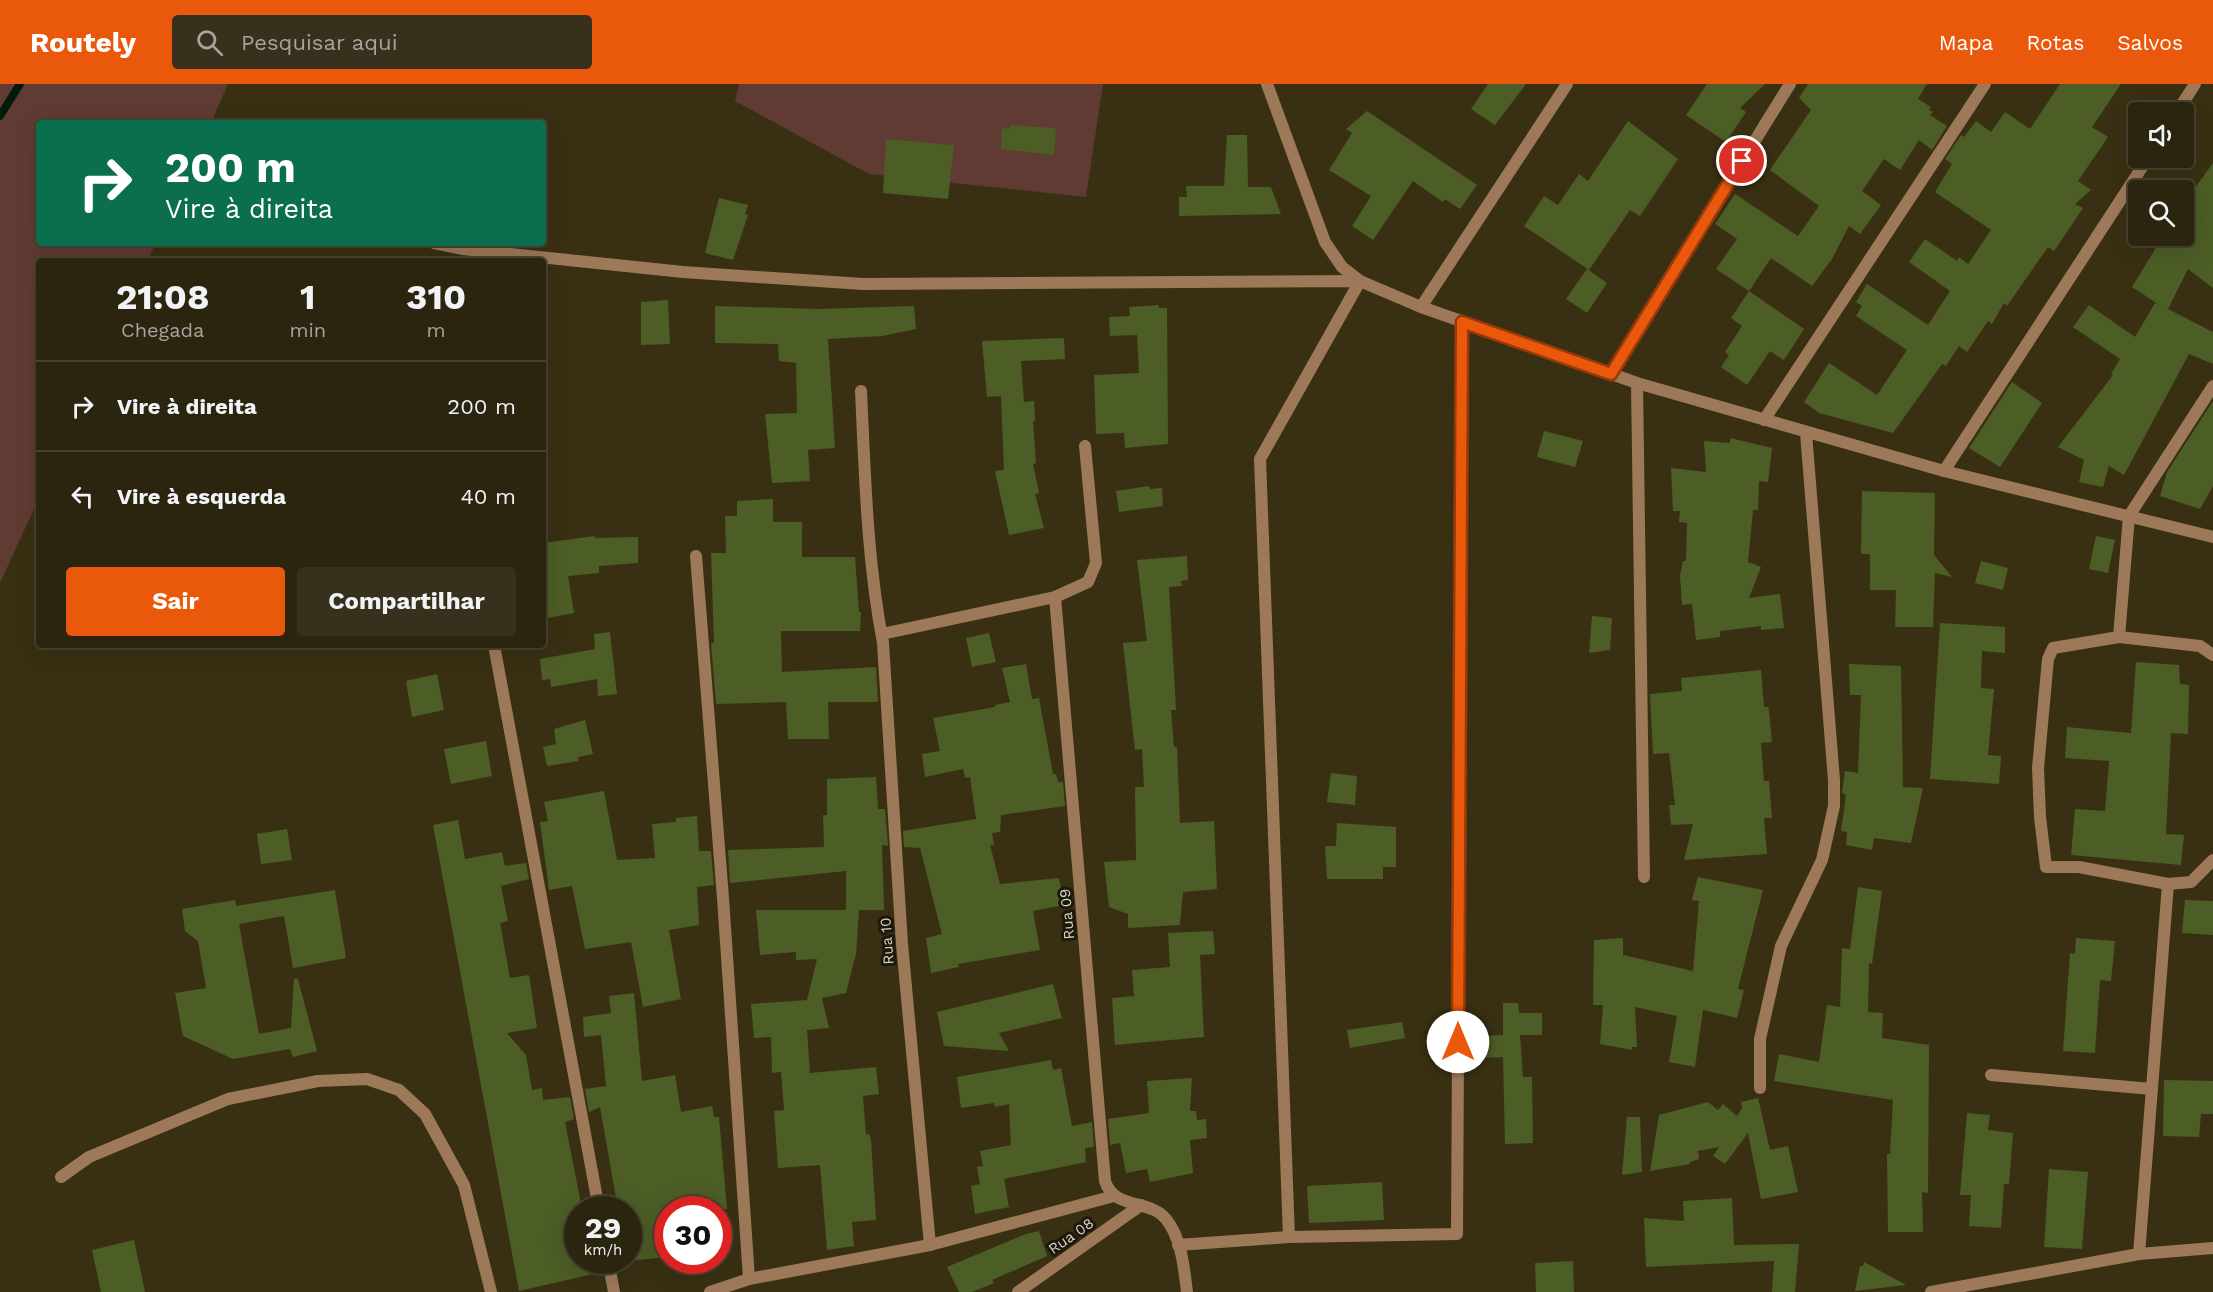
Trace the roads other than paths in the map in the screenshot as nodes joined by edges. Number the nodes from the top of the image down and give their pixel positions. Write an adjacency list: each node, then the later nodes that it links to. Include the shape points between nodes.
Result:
1 (1267, 84): 9 (street, via 1325,242 1342,267)
2 (1567, 84): 10 (street)
3 (1790, 84): 12 (street)
4 (1985, 84): 16 (street)
5 (2195, 84): 6 (street)
6 (2183, 102)
7 (2141, 168): 19 (street)
8 (449, 246): 9 (street, via 683,272 863,284)
9 (1360, 281): 10 (street); 38 (street, via 1260,459)
10 (1420, 307): 11 (street)
11 (1462, 322): 12 (street); 38 (street, via 1457,1233)
12 (1611, 374): 13 (street)
13 (1637, 383): 16 (street); 29 (street)
14 (2213, 386): 20 (street)
15 (861, 391): 24 (street, Rua 10, via 871,561)
16 (1764, 420): 17 (street)
17 (1806, 433): 19 (street); 32 (street, via 1833,806 1822,860 1781,946 1760,1039)
18 (1085, 446): 23 (street, via 1096,563 1088,582)
19 (1944, 471): 20 (street)
20 (2128, 516): 21 (street); 25 (street)
21 (2213, 537)
22 (696, 556): 44 (street)
23 (1055, 597): 24 (street); 36 (street, Rua 09, via 1105,1181)
24 (882, 634): 39 (street, Rua 10, via 902,944)
25 (2119, 637): 27 (street, via 2200,646); 30 (street, via 2053,648 2048,659 2038,768 2046,867 2079,867)
26 (495, 648): 35 (street)
27 (2213, 655)
28 (2213, 860): 30 (street, via 2191,882)
29 (1644, 877)
30 (2168, 884): 33 (street)
31 (1991, 1075): 33 (street)
32 (1760, 1088)
33 (2152, 1089): 42 (street)
34 (61, 1177): 45 (street, via 89,1157 228,1099 318,1081 367,1079 399,1090 425,1114 464,1185)
35 (597, 1196)
36 (1114, 1196): 37 (street); 39 (street)
37 (1141, 1205): 40 (street, via 1166,1219); 48 (street, Rua 08)
38 (1289, 1237): 40 (street)
39 (930, 1245): 44 (street)
40 (1178, 1245): 49 (street)
41 (2213, 1248): 42 (street)
42 (2139, 1254): 50 (street)
43 (611, 1274): 46 (street)
44 (749, 1279): 47 (street)
45 (491, 1292)
46 (614, 1292)
47 (710, 1292)
48 (1018, 1292)
49 (1187, 1292)
50 (1931, 1292)

